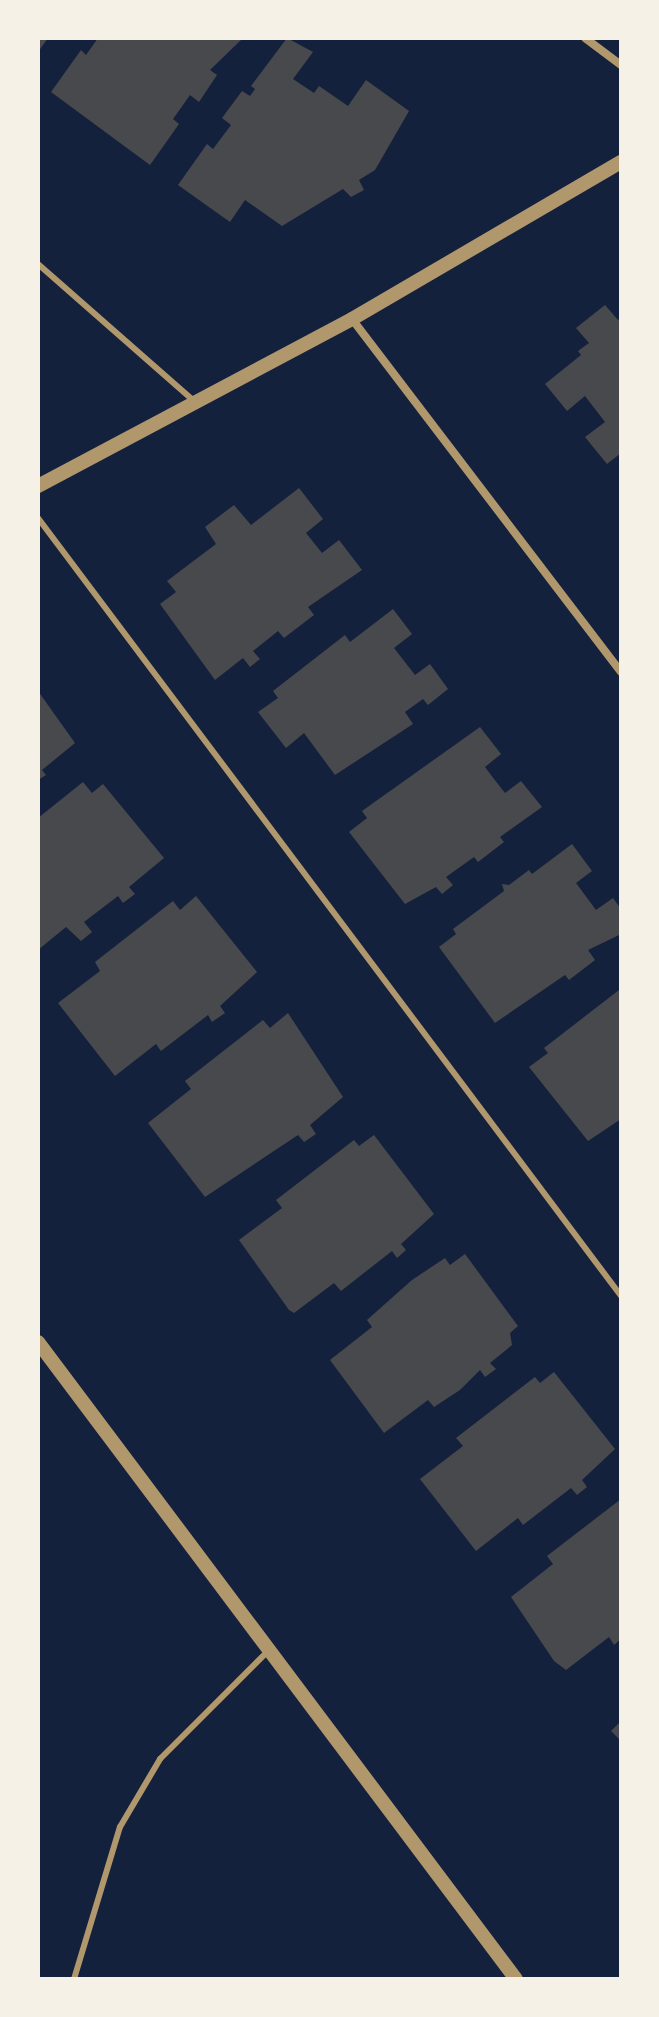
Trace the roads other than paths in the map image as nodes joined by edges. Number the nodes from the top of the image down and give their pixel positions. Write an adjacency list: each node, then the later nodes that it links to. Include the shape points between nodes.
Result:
1 (585, 38): 2 (street)
2 (621, 65)
3 (621, 162): 5 (street)
4 (38, 264): 6 (lane)
5 (352, 319): 6 (street); 9 (street)
6 (194, 401): 7 (street)
7 (38, 486)
8 (38, 518): 10 (lane)
9 (621, 672)
10 (621, 1296)
11 (38, 1342): 12 (street)
12 (269, 1650): 13 (lane, via 160,1759 128,1814); 14 (street)
13 (74, 1979)
14 (516, 1979)

